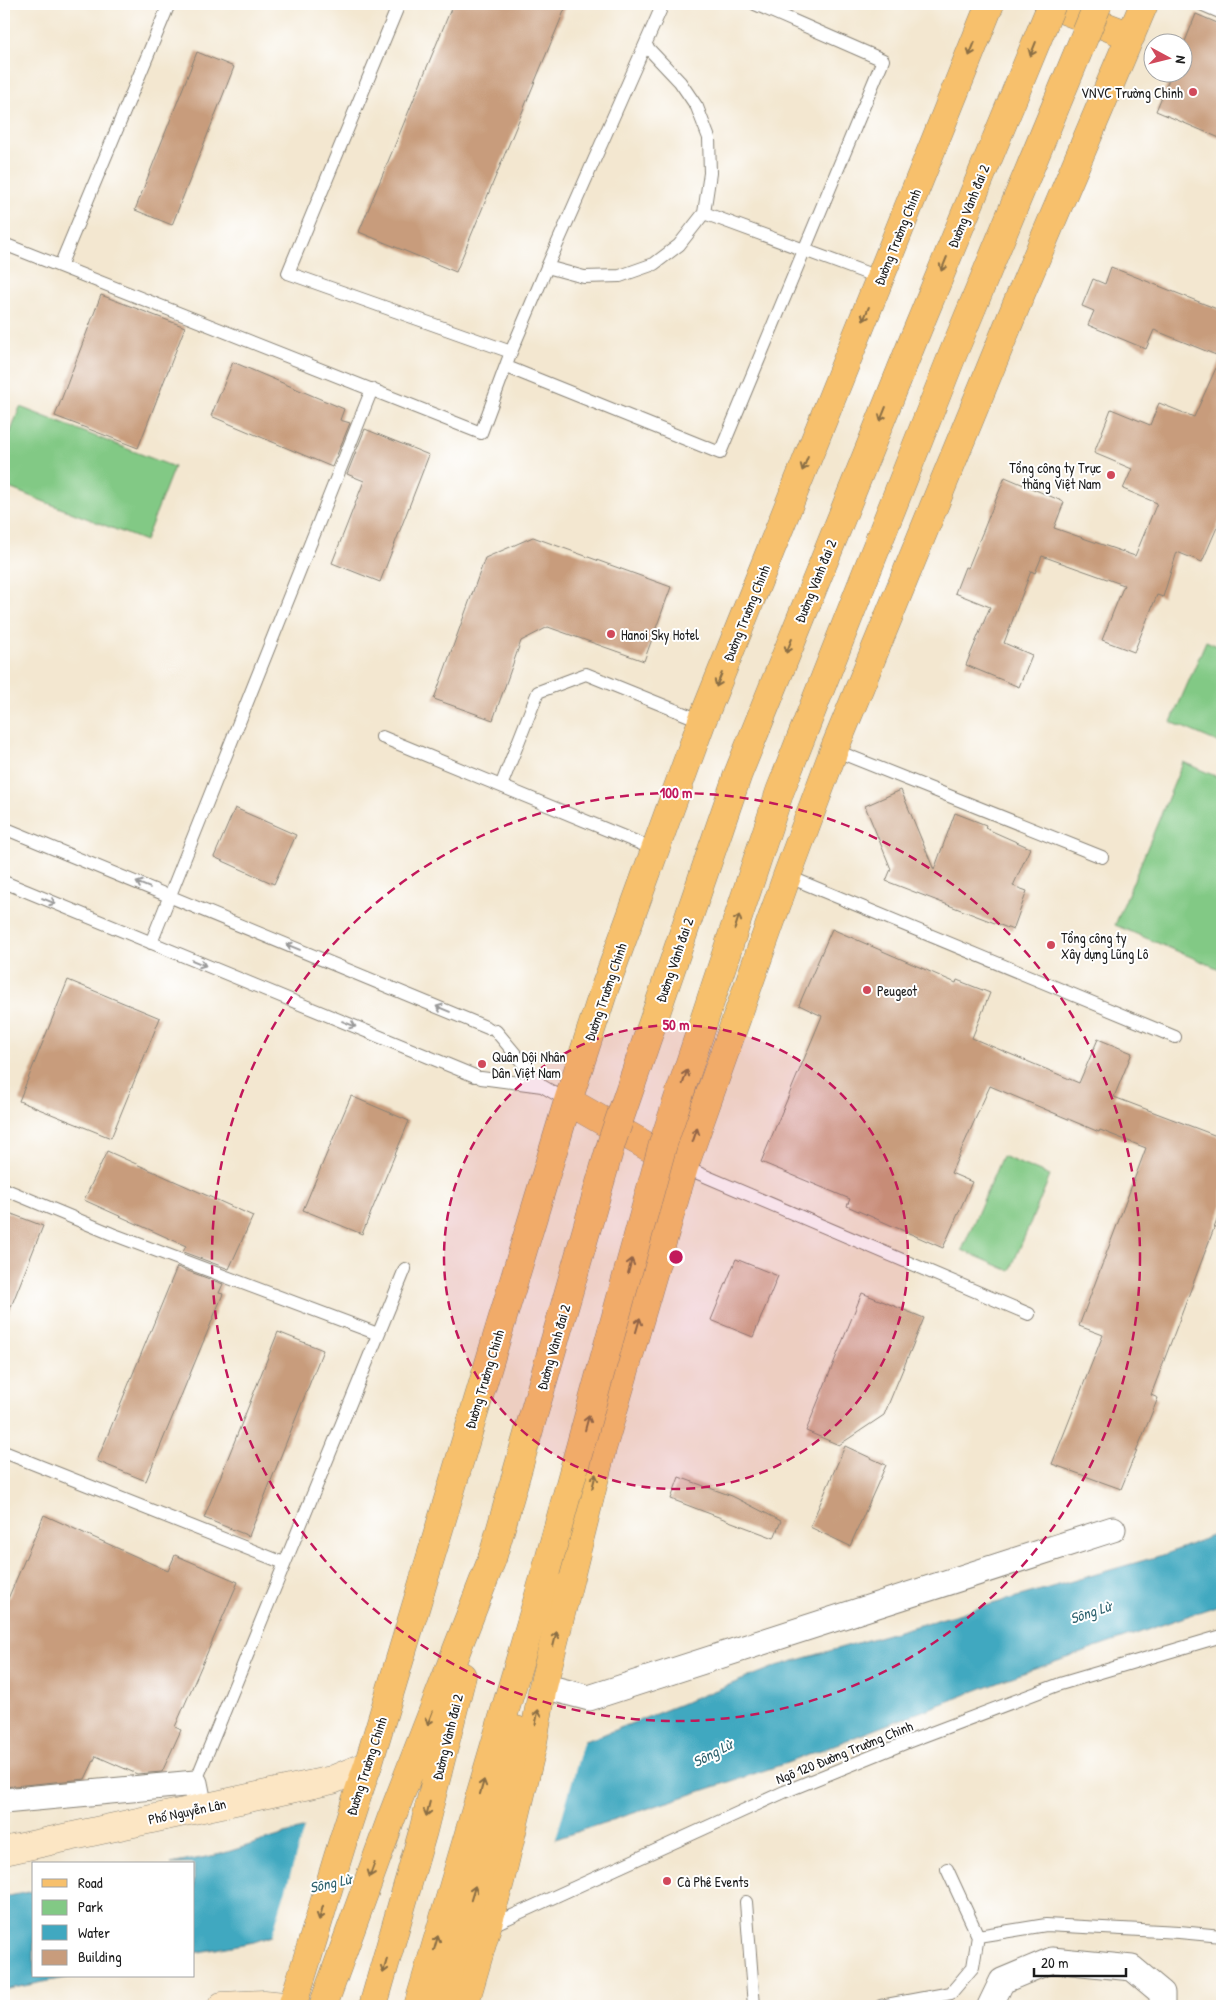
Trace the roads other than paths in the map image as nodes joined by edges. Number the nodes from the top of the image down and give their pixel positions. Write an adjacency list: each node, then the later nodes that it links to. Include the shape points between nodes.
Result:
1 (169, 4): 17 (lane)
2 (399, 4): 20 (lane, via 288,273)
3 (663, 4): 13 (lane)
4 (755, 4): 16 (lane, via 883,60)
5 (990, 4): 19 (main road, Đường Trường Chinh, one-way to 19)
6 (1048, 4): 12 (main road)
7 (1052, 4): 44 (main road, Đường Vành đai 2, one-way to 44, bridge, via 738,774 612,1141)
8 (1098, 4): 46 (main road, one-way to 8, bridge, via 663,1144 780,791 952,356)
9 (1144, 4): 12 (main road)
10 (1201, 4): 11 (lane)
11 (1222, 13)
12 (1131, 36): 25 (main road)
13 (645, 46): 14 (lane, via 680,82 697,107 710,138 710,173); 18 (lane)
14 (704, 213): 16 (lane); 18 (lane, via 679,246 654,264 620,276 584,277)
15 (4, 244): 17 (lane)
16 (804, 250): 19 (lane); 21 (lane, via 720,453)
17 (60, 266): 22 (lane)
18 (547, 267): 20 (lane)
19 (880, 278): 23 (main road, Đường Trường Chinh, one-way to 23)
20 (511, 352): 21 (lane)
21 (507, 367): 22 (lane, via 481,433)
22 (372, 389): 32 (lane)
23 (702, 721): 26 (lane, via 586,674 538,692); 28 (main road, Đường Trường Chinh)
24 (382, 737): 26 (lane)
25 (834, 750): 29 (lane); 30 (main road)
26 (501, 786): 28 (lane)
27 (4, 828): 32 (lane, one-way to 27)
28 (656, 850): 36 (main road, Đường Trường Chinh, via 604,990)
29 (1102, 857)
30 (787, 876): 34 (lane); 37 (main road, one-way to 30)
31 (4, 882): 33 (lane, one-way to 33)
32 (169, 896): 33 (lane); 35 (lane, one-way to 32, via 492,1029)
33 (151, 943): 35 (lane, one-way to 35, via 478,1077)
34 (1175, 1037)
35 (542, 1086): 36 (lane)
36 (568, 1101): 37 (main road); 49 (main road, Đường Trường Chinh)
37 (684, 1167): 40 (lane); 48 (main road, one-way to 37, via 602,1449)
38 (4, 1189): 41 (lane, via 112,1234)
39 (404, 1269): 41 (lane)
40 (1029, 1314)
41 (378, 1334): 45 (lane)
42 (4, 1452): 45 (lane)
43 (1113, 1529): 48 (street, via 589,1698)
44 (492, 1558): 61 (main road, one-way to 61); 62 (main road, Đường Vành đai 2, one-way to 62, via 423,1831)
45 (284, 1563): 50 (lane)
46 (546, 1571): 63 (main road, one-way to 46); 64 (main road, one-way to 46, via 503,1796)
47 (1222, 1636): 55 (lane, Ngõ 120 Đường Trường Chinh, via 1060,1684 910,1741 784,1792)
48 (543, 1686): 55 (main road, one-way to 48, via 532,1748)
49 (368, 1766): 50 (street, Phố Nguyễn Lân, via 332,1780); 60 (main road, Đường Trường Chinh, one-way to 60, via 349,1816)
50 (198, 1795): 51 (street); 52 (street, Phố Nguyễn Lân)
51 (4, 1801)
52 (4, 1851)
53 (947, 1869): 56 (lane)
54 (746, 1902): 66 (lane)
55 (488, 1927): 65 (main road)
56 (978, 1936): 57 (lane, via 1046,1925); 67 (lane, via 972,1966 951,1992)
57 (1222, 1936)
58 (222, 2006): 59 (street)
59 (284, 2006)
60 (292, 2006)
61 (323, 2006)
62 (373, 2006)
63 (418, 2006)
64 (438, 2006)
65 (464, 2006)
66 (754, 2006)
67 (881, 2006)
68 (990, 2006): 69 (street, via 1002,1981 1052,1960 1132,1968 1162,1993)
69 (1162, 2006)

